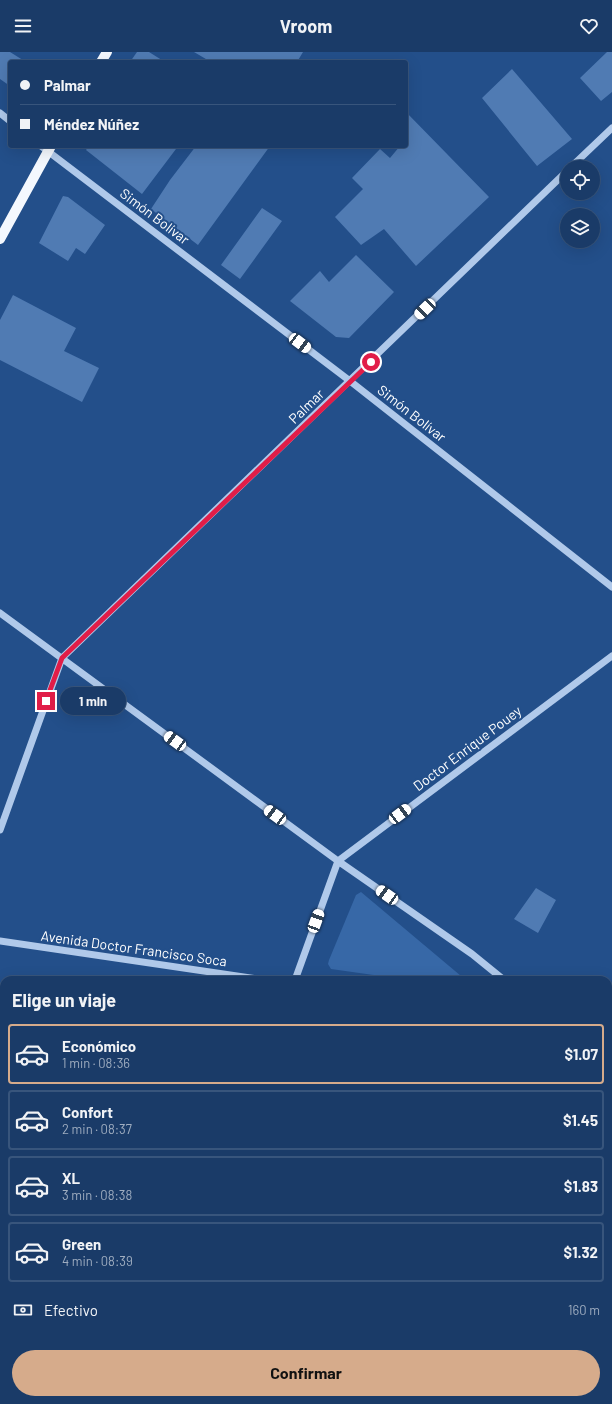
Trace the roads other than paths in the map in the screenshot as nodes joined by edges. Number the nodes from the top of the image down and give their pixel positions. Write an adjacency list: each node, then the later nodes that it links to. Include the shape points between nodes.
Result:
1 (0, 113): 2 (street)
2 (8, 119)
3 (612, 128): 5 (street)
4 (46, 148): 7 (main road); 8 (street, Simón Bolívar)
5 (578, 160)
6 (560, 178): 8 (street, Palmar)
7 (0, 239)
8 (350, 381): 9 (street, Simón Bolívar); 12 (street, Palmar)
9 (612, 587)
10 (0, 613): 12 (street)
11 (612, 656): 14 (street, Doctor Enrique Pouey)
12 (62, 658): 13 (street); 14 (street)
13 (0, 830)
14 (338, 861): 17 (street); 18 (street, via 472,954)
15 (0, 941): 16 (street, Avenida Doctor Francisco Soca)
16 (238, 976)
17 (296, 976)
18 (499, 976)

